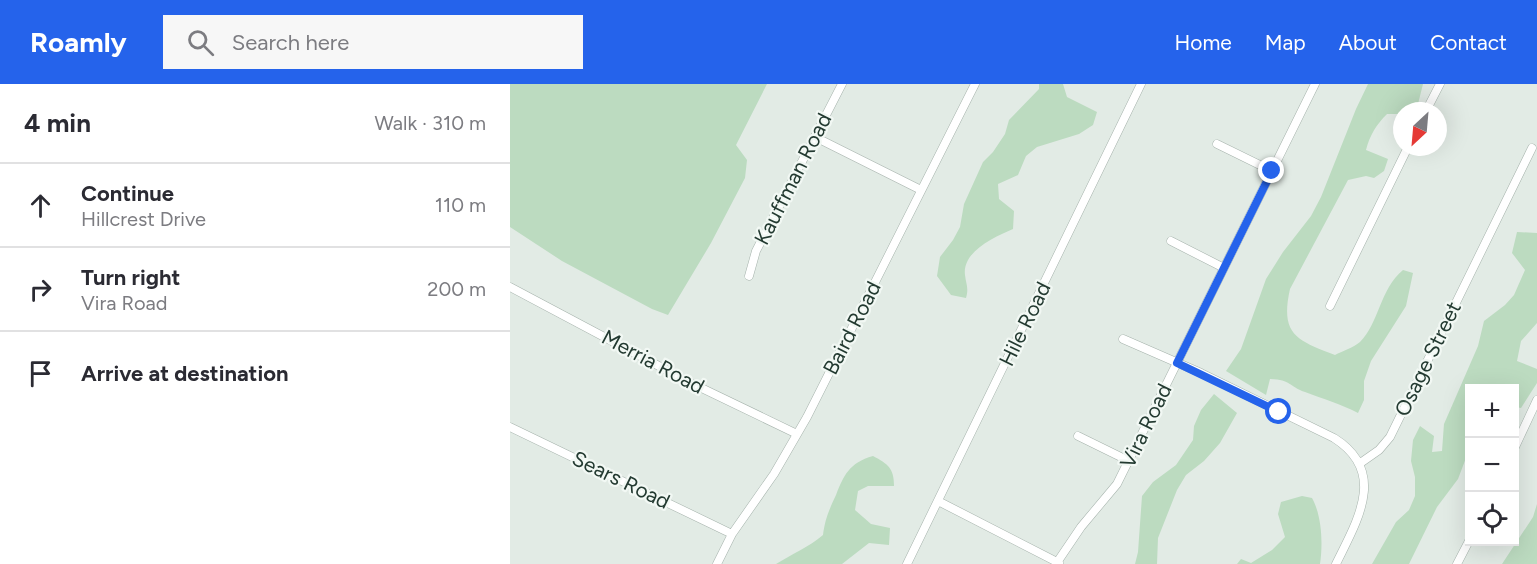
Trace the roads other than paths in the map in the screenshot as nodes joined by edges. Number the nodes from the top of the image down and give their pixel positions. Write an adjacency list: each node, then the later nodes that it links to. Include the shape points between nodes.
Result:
1 (842, 84): 7 (street, Kauffman Road)
2 (975, 84): 12 (street, Baird Road)
3 (1141, 84): 27 (street, Hile Road)
4 (1315, 84): 11 (street, Vira Road)
5 (1440, 84): 6 (street)
6 (1431, 102)
7 (815, 137): 12 (street); 15 (street, Kauffman Road, via 756,251)
8 (1217, 144): 11 (street)
9 (1532, 148): 26 (street, Osage Street, via 1390,437)
10 (1404, 156): 17 (street)
11 (1272, 171): 14 (street, Vira Road)
12 (921, 190): 22 (street, Baird Road)
13 (1171, 241): 14 (street)
14 (1224, 268): 19 (street, Vira Road)
15 (749, 276)
16 (510, 287): 22 (street, Merria Road)
17 (1330, 306)
18 (1124, 339): 19 (street)
19 (1177, 363): 25 (street, Vira Road); 26 (street, via 1334,438)
20 (1537, 400): 24 (street)
21 (510, 427): 28 (street, Sears Road)
22 (797, 434): 28 (street, Baird Road)
23 (1078, 436): 25 (street)
24 (1519, 438)
25 (1129, 461): 30 (street, Vira Road, via 1111,493 1081,527)
26 (1359, 464): 33 (street, via 1365,492 1362,509)
27 (938, 501): 30 (street); 32 (street, Hile Road)
28 (732, 534): 31 (street, Baird Road)
29 (1466, 546): 34 (street)
30 (1058, 563)
31 (717, 564)
32 (907, 564)
33 (1336, 564)
34 (1457, 564)

